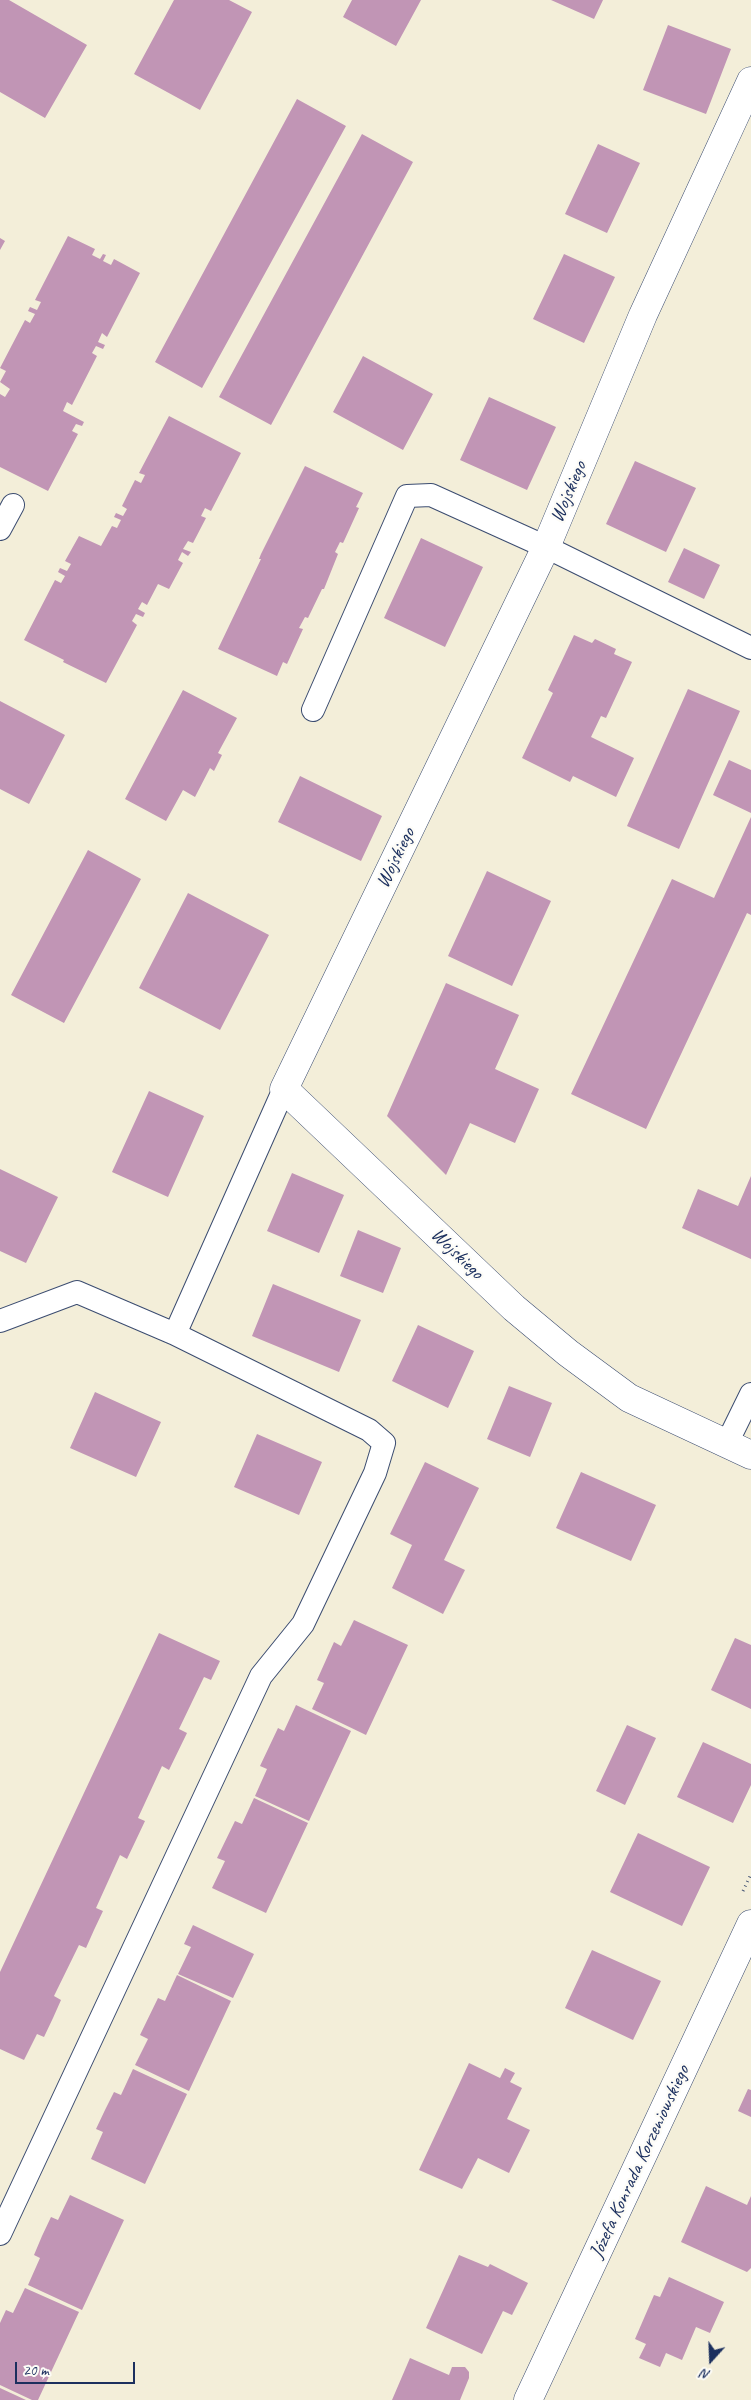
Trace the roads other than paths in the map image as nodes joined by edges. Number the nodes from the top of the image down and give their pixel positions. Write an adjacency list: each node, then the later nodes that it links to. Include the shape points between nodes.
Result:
1 (751, 81): 4 (street, Wojskiego, via 643,315)
2 (13, 505): 3 (lane)
3 (0, 529)
4 (546, 547): 5 (lane); 6 (lane, via 431,495 407,496); 7 (street, Wojskiego)
5 (751, 648)
6 (312, 710)
7 (284, 1089): 9 (lane); 11 (street, Wojskiego, via 506,1302 568,1354 629,1398)
8 (0, 1321): 9 (lane, via 77,1292)
9 (175, 1334): 14 (lane, via 369,1430 384,1443 376,1473 303,1624 261,1676)
10 (751, 1394): 11 (lane)
11 (727, 1443): 12 (street, Wojskiego)
12 (751, 1455)
13 (751, 1924): 15 (street, Józefa Konrada Korzeniowskiego)
14 (0, 2234)
15 (528, 2400)

